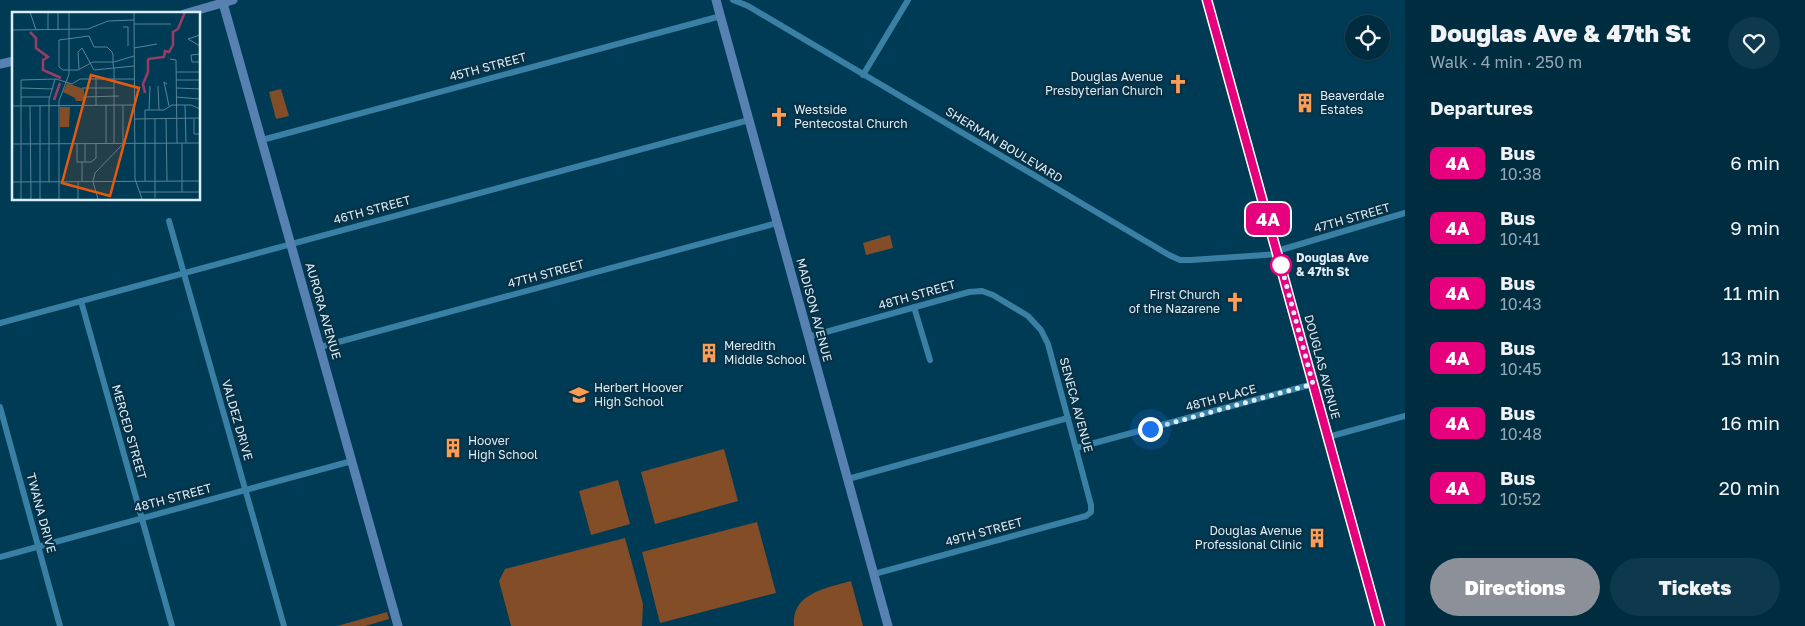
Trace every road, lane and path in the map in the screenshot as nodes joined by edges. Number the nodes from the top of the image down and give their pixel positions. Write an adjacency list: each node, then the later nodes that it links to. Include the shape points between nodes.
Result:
1 (233, 0): 6 (street)
2 (732, 0): 9 (street, SHERMAN BOULEVARD, via 748,6)
3 (908, 0): 9 (street)
4 (1207, 0): 16 (main road, DOUGLAS AVENUE)
5 (720, 1): 8 (street, MADISON AVENUE)
6 (224, 3): 7 (street); 11 (street, AURORA AVENUE)
7 (191, 12)
8 (721, 16): 10 (street, MADISON AVENUE); 11 (street, 45TH STREET)
9 (863, 74): 16 (street, SHERMAN BOULEVARD, via 1180,260)
10 (749, 120): 14 (street, MADISON AVENUE); 15 (street, 46TH STREET)
11 (262, 140): 15 (street, AURORA AVENUE)
12 (1405, 213): 16 (street, 47TH STREET)
13 (169, 221): 17 (street, VALDEZ DRIVE)
14 (777, 223): 22 (street, MADISON AVENUE); 23 (street, 47TH STREET)
15 (291, 244): 17 (street, 46TH STREET); 23 (street, AURORA AVENUE)
16 (1277, 253): 25 (main road, DOUGLAS AVENUE)
17 (184, 273): 18 (street, 46TH STREET); 33 (street, VALDEZ DRIVE)
18 (81, 301): 21 (street, 46TH STREET); 35 (street, MERCED STREET)
19 (914, 307): 20 (street, 48TH STREET, via 982,291); 22 (street, 48TH STREET); 24 (street)
20 (1028, 316): 28 (street, SENECA AVENUE, via 1048,344)
21 (0, 323)
22 (808, 337): 32 (street, MADISON AVENUE)
23 (320, 347): 31 (street, AURORA AVENUE)
24 (930, 360)
25 (1313, 384): 29 (main road, DOUGLAS AVENUE); 30 (street, 48TH PLACE)
26 (0, 407): 36 (street, TWANA DRIVE)
27 (1405, 416): 29 (street)
28 (1068, 418): 30 (street, SENECA AVENUE); 32 (street)
29 (1328, 437): 44 (main road, DOUGLAS AVENUE)
30 (1076, 448): 34 (street, SENECA AVENUE)
31 (352, 461): 33 (street, 48TH STREET); 42 (street, AURORA AVENUE)
32 (848, 479): 38 (street, MADISON AVENUE)
33 (245, 490): 35 (street, 48TH STREET); 41 (street, VALDEZ DRIVE)
34 (1092, 504): 38 (street, 49TH STREET, via 1091,512 1086,516)
35 (142, 518): 36 (street, 48TH STREET); 40 (street, MERCED STREET)
36 (38, 546): 37 (street, 48TH STREET); 39 (street, TWANA DRIVE)
37 (0, 557)
38 (874, 574): 43 (street, MADISON AVENUE)
39 (60, 626)
40 (172, 626)
41 (284, 626)
42 (398, 626)
43 (888, 626)
44 (1380, 626)

